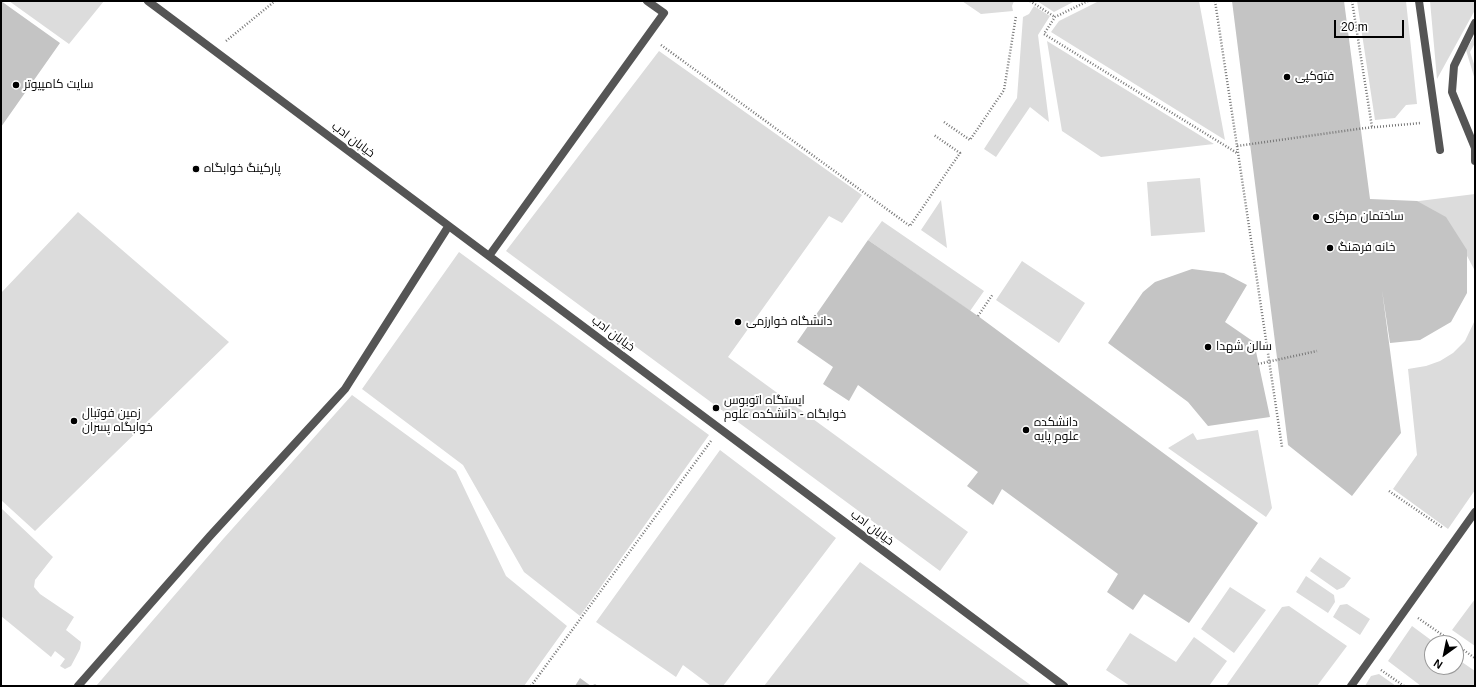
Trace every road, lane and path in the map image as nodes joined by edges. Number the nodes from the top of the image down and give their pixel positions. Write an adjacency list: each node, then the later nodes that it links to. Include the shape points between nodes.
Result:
1 (148, 1): 13 (lane, خیابان ادب)
2 (276, 1): 13 (path)
3 (647, 1): 24 (lane, via 664,13)
4 (1030, 1): 10 (path)
5 (1088, 1): 10 (path)
6 (1215, 1): 18 (path)
7 (1352, 1): 16 (path)
8 (1419, 1): 15 (lane)
9 (1016, 16): 14 (path, via 1004,90 970,140)
10 (1055, 17): 21 (path, via 1044,34)
11 (1475, 23): 19 (lane, via 1454,66 1452,92)
12 (655, 41): 17 (path, via 910,226 960,154)
13 (214, 50): 23 (lane, خیابان ادب)
14 (944, 122)
15 (1436, 122): 16 (path); 20 (lane)
16 (1372, 127): 18 (path)
17 (934, 135)
18 (1237, 146): 21 (path)
19 (1475, 148): 22 (lane)
20 (1440, 150)
21 (1238, 153): 30 (path)
22 (1475, 162)
23 (448, 227): 24 (lane, خیابان ادب); 39 (lane, via 345,389 210,536)
24 (489, 256): 29 (lane, خیابان ادب)
25 (993, 294): 26 (path)
26 (978, 316)
27 (1317, 352): 28 (path, bridge)
28 (1258, 364)
29 (719, 429): 40 (path); 41 (lane, خیابان ادب)
30 (1282, 447)
31 (1389, 491): 33 (path)
32 (1475, 512): 33 (lane)
33 (1457, 538): 34 (lane)
34 (1406, 609): 35 (path); 38 (lane)
35 (1442, 635)
36 (1464, 650): 37 (path)
37 (1475, 658)
38 (1369, 662): 42 (lane); 43 (path)
39 (78, 686)
40 (531, 686)
41 (1064, 686)
42 (1351, 686)
43 (1404, 686)

